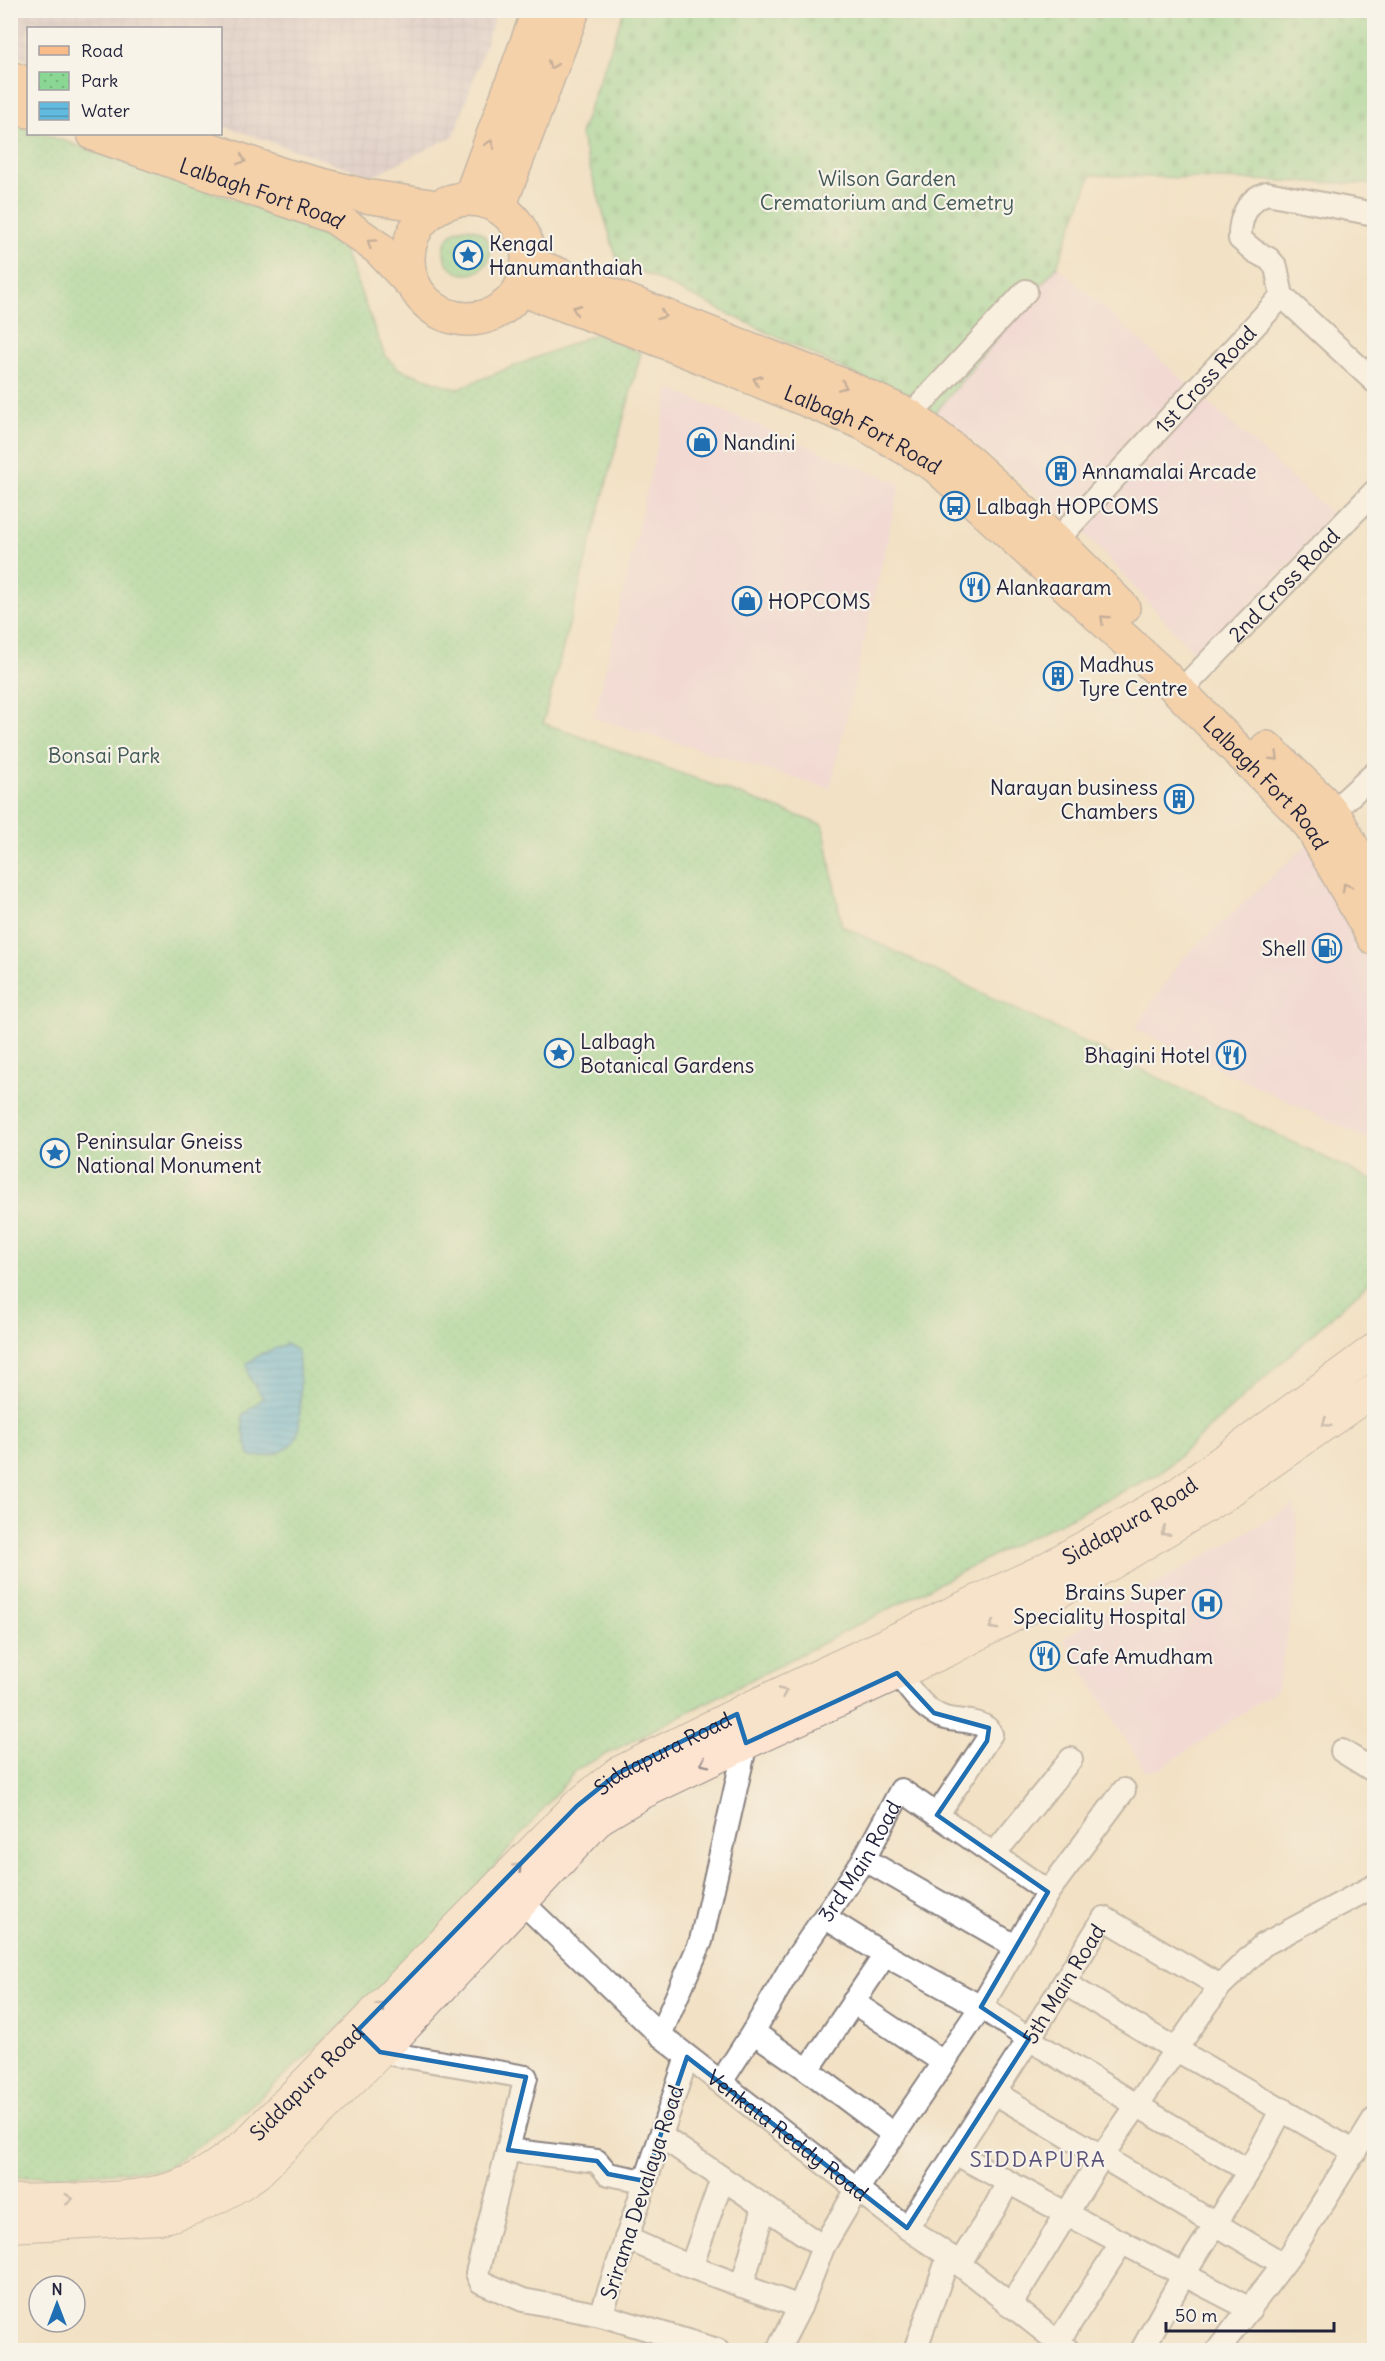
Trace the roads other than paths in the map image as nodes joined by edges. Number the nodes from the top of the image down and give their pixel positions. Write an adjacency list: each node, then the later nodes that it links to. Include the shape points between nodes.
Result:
1 (539, 10): 9 (main road, one-way to 1)
2 (573, 10): 9 (main road, one-way to 9)
3 (10, 78): 4 (main road)
4 (27, 84)
5 (10, 104): 6 (main road)
6 (27, 111)
7 (97, 135): 13 (main road, Lalbagh Fort Road, one-way to 7, via 378,248 334,217)
8 (170, 135): 10 (main road, Lalbagh Fort Road, one-way to 10, via 283,175 365,196)
9 (484, 203): 10 (main road, via 457,200); 12 (main road, via 518,224 527,243)
10 (437, 207): 13 (main road, via 414,230 407,253)
11 (1374, 214): 15 (street, via 1267,193 1258,196 1239,225 1240,239 1276,267)
12 (525, 276): 13 (main road, via 508,306 481,318 460,320 441,314 424,302); 17 (main road, Lalbagh Fort Road, one-way to 17, via 842,385); 24 (main road, Lalbagh Fort Road, one-way to 12, via 1311,826 1299,812 1158,670 936,466 863,423 653,337)
13 (412, 284)
14 (1026, 291): 17 (street)
15 (1282, 296): 16 (street); 19 (street, 1st Cross Road)
16 (1374, 381)
17 (910, 416): 19 (main road, Lalbagh Fort Road, via 968,460)
18 (1374, 492): 20 (street, 2nd Cross Road)
19 (1056, 541): 20 (main road, Lalbagh Fort Road)
20 (1193, 678): 22 (main road, Lalbagh Fort Road, one-way to 22)
21 (1374, 774): 22 (street)
22 (1331, 813): 23 (main road, Lalbagh Fort Road)
23 (1374, 887)
24 (1374, 938)
25 (1374, 1350): 28 (main road, Siddapura Road, one-way to 25, via 1175,1496)
26 (1374, 1390): 27 (main road, Siddapura Road, one-way to 27, via 1146,1544 948,1650)
27 (897, 1673): 28 (main road, Siddapura Road); 33 (street, via 934,1713 983,1725 991,1734)
28 (741, 1728): 38 (main road, Siddapura Road, one-way to 38, via 600,1818); 46 (main road, Siddapura Road, one-way to 28, via 577,1806 618,1773); 48 (street, via 701,1941)
29 (1342, 1751): 31 (street)
30 (1071, 1759): 34 (street)
31 (1374, 1771)
32 (1124, 1790): 37 (street)
33 (938, 1815): 34 (street, 3rd Main Road); 35 (street, 3rd Main Road, via 901,1790)
34 (995, 1853): 37 (street, 3rd Main Road)
35 (864, 1859): 39 (street, 3rd Main Road); 40 (street)
36 (1374, 1886): 43 (street, via 1263,1945)
37 (1048, 1892): 40 (street)
38 (522, 1902): 48 (street, Venkata Reddy Road); 51 (main road, Siddapura Road)
39 (826, 1918): 41 (street); 47 (street, 3rd Main Road, via 795,1960)
40 (1015, 1946): 45 (street)
41 (885, 1956): 44 (street); 45 (street)
42 (1064, 1983): 43 (street, 5th Main Road, via 1104,1918); 49 (street, 5th Main Road); 50 (street)
43 (1220, 1986): 50 (street)
44 (853, 2002): 53 (street); 54 (street)
45 (981, 2007): 49 (street); 53 (street)
46 (358, 2030): 51 (street); 71 (main road, Siddapura Road, one-way to 46, via 143,2195 190,2181 247,2143)
47 (753, 2032): 54 (street); 55 (street, 3rd Main Road)
48 (660, 2035): 52 (street, Venkata Reddy Road)
49 (1029, 2039): 56 (street, 5th Main Road); 57 (street)
50 (1175, 2049): 57 (street); 58 (street)
51 (380, 2052): 62 (street, via 526,2078); 75 (main road, Siddapura Road, via 256,2173 234,2189 160,2218)
52 (687, 2057): 55 (street, Venkata Reddy Road); 61 (street, Srirama Devalaya Road)
53 (943, 2062): 60 (street)
54 (808, 2070): 60 (street)
55 (721, 2082): 70 (street, Venkata Reddy Road)
56 (995, 2093): 64 (street, 5th Main Road); 65 (street)
57 (1138, 2106): 65 (street); 66 (street)
58 (1282, 2109): 63 (street); 66 (street)
59 (1374, 2120): 63 (street)
60 (893, 2134): 70 (street)
61 (661, 2136): 67 (street); 68 (street, Srirama Devalaya Road)
62 (508, 2150): 68 (street, via 597,2161 608,2174); 88 (street, via 477,2278 523,2300)
63 (1355, 2152): 81 (street)
64 (955, 2153): 69 (street); 76 (street, 5th Main Road)
65 (1102, 2157): 73 (street); 74 (street)
66 (1249, 2171): 74 (street)
67 (722, 2179): 72 (street); 82 (street)
68 (645, 2181): 77 (street, Srirama Devalaya Road)
69 (1008, 2182): 73 (street); 80 (street, via 994,2209)
70 (858, 2188): 76 (street, Venkata Reddy Road); 79 (street)
71 (10, 2201)
72 (764, 2207): 79 (street); 84 (street)
73 (1067, 2214): 78 (street); 85 (street)
74 (1215, 2224): 81 (street); 83 (street)
75 (10, 2226)
76 (907, 2228): 80 (street, Venkata Reddy Road)
77 (626, 2238): 82 (street); 88 (street, Srirama Devalaya Road)
78 (1122, 2242): 83 (street); 90 (street)
79 (823, 2247): 86 (street)
80 (954, 2260): 85 (street, Venkata Reddy Road); 93 (street)
81 (1283, 2264): 87 (street)
82 (691, 2267): 84 (street)
83 (1184, 2274): 87 (street); 94 (street)
84 (742, 2286): 86 (street)
85 (1010, 2306): 90 (street, Venkata Reddy Road)
86 (800, 2307): 92 (street)
87 (1250, 2309): 95 (street)
88 (601, 2315): 89 (street, Srirama Devalaya Road)
89 (675, 2344): 91 (street, Srirama Devalaya Road)
90 (1063, 2346)
91 (717, 2350)
92 (778, 2350)
93 (915, 2350)
94 (1142, 2350)
95 (1218, 2350)

